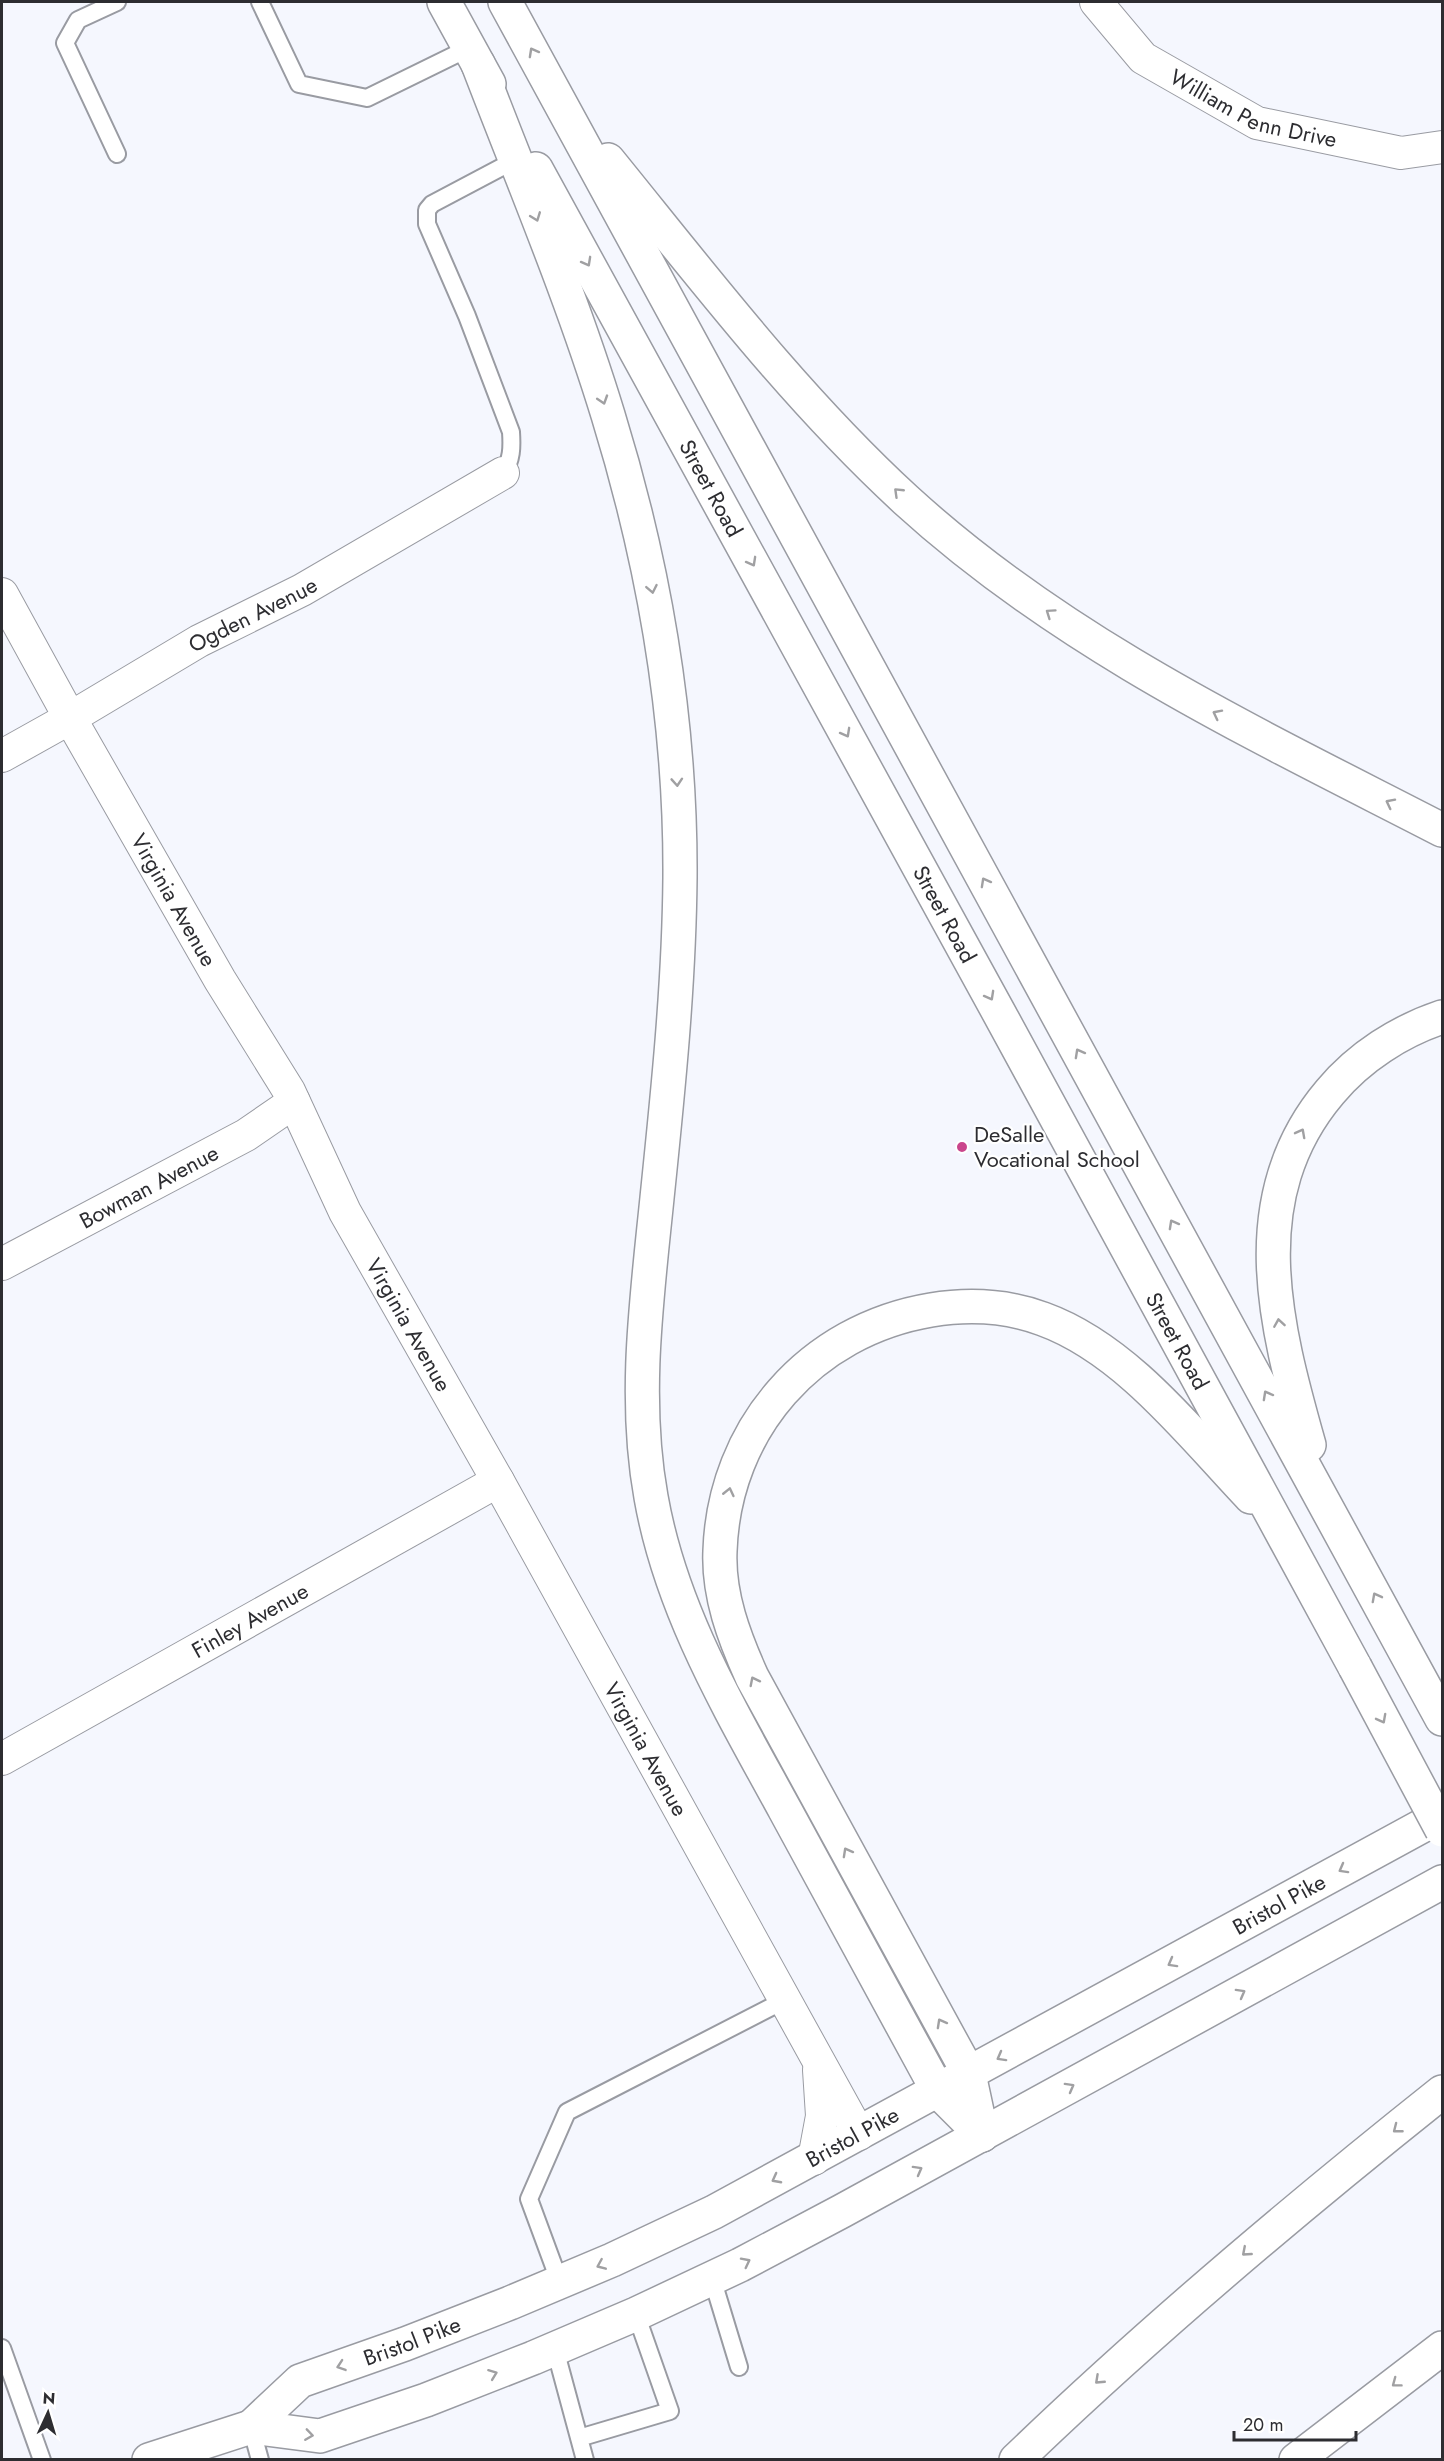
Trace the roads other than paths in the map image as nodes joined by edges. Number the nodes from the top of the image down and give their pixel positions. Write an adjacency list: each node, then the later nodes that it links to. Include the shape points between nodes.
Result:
1 (117, 2): 9 (lane, via 78,21 65,43)
2 (260, 2): 6 (lane, via 299,84 368,98)
3 (444, 2): 6 (main road)
4 (505, 2): 7 (main road, one-way to 4)
5 (1096, 2): 8 (street, William Penn Drive, via 1143,58 1257,123 1401,153)
6 (473, 56): 10 (main road)
7 (561, 102): 15 (main road, one-way to 7, via 1194,703 1027,597 959,545 884,478 806,399); 20 (main road, one-way to 7)
8 (1443, 147)
9 (117, 154)
10 (521, 156): 11 (lane, via 427,210 427,224 511,432 512,449); 21 (main road, Street Road, one-way to 21); 30 (main road, one-way to 30, via 627,482 657,618 674,738 680,864 678,947 643,1375 645,1457 660,1537 702,1657)
11 (503, 473): 13 (street, Ogden Avenue, via 302,590 199,641)
12 (2, 594): 13 (street, Virginia Avenue)
13 (70, 718): 14 (street, Ogden Avenue); 17 (street, Virginia Avenue)
14 (2, 756)
15 (1443, 830)
16 (1443, 1017): 20 (main road, one-way to 16, via 1280,1330 1272,1266 1278,1196 1300,1132 1338,1081 1390,1041 1417,1025)
17 (294, 1102): 18 (street, Bowman Avenue, via 246,1135); 19 (street, Virginia Avenue, via 345,1212)
18 (2, 1263)
19 (498, 1481): 23 (street, Finley Avenue); 27 (street, Virginia Avenue)
20 (1325, 1501): 22 (main road, one-way to 20)
21 (1281, 1529): 25 (main road, Street Road, one-way to 25, bridge); 29 (main road, one-way to 21, via 752,1677 732,1628 721,1574 722,1529 733,1477 757,1424 775,1399 818,1358 866,1328 941,1308 984,1307 1018,1312 1065,1328 1110,1357 1164,1406)
22 (1443, 1719)
23 (2, 1759)
24 (1443, 1815): 29 (main road, Bristol Pike, one-way to 29)
25 (1443, 1830)
26 (1443, 1882): 33 (main road, Bristol Pike, one-way to 26)
27 (785, 2000): 28 (street, Virginia Avenue); 36 (lane, via 567,2112 529,2199)
28 (817, 2057): 32 (street, Virginia Avenue); 34 (street, Virginia Avenue, via 822,2116)
29 (969, 2074): 30 (main road, Bristol Pike); 33 (main road)
30 (938, 2091): 32 (main road, Bristol Pike); 33 (main road)
31 (1443, 2092): 48 (main road, one-way to 48, via 1301,2205 1102,2377)
32 (860, 2134): 34 (main road, Bristol Pike)
33 (982, 2135): 35 (main road, Bristol Pike, one-way to 33)
34 (814, 2159): 36 (main road, Bristol Pike, one-way to 36, via 714,2212)
35 (712, 2278): 37 (main road, Bristol Pike); 41 (lane)
36 (560, 2283): 42 (main road, Bristol Pike, one-way to 42, via 300,2381)
37 (636, 2314): 40 (main road, Bristol Pike); 43 (lane, via 670,2411)
38 (2, 2348): 44 (lane)
39 (1443, 2348): 49 (main road, one-way to 49)
40 (555, 2349): 42 (main road, Bristol Pike, one-way to 40, via 320,2436 426,2400); 43 (lane)
41 (739, 2367)
42 (251, 2427): 45 (main road, Bristol Pike); 46 (lane)
43 (579, 2438): 47 (lane)
44 (42, 2460)
45 (148, 2460)
46 (260, 2460)
47 (585, 2460)
48 (1016, 2460)
49 (1296, 2460)

